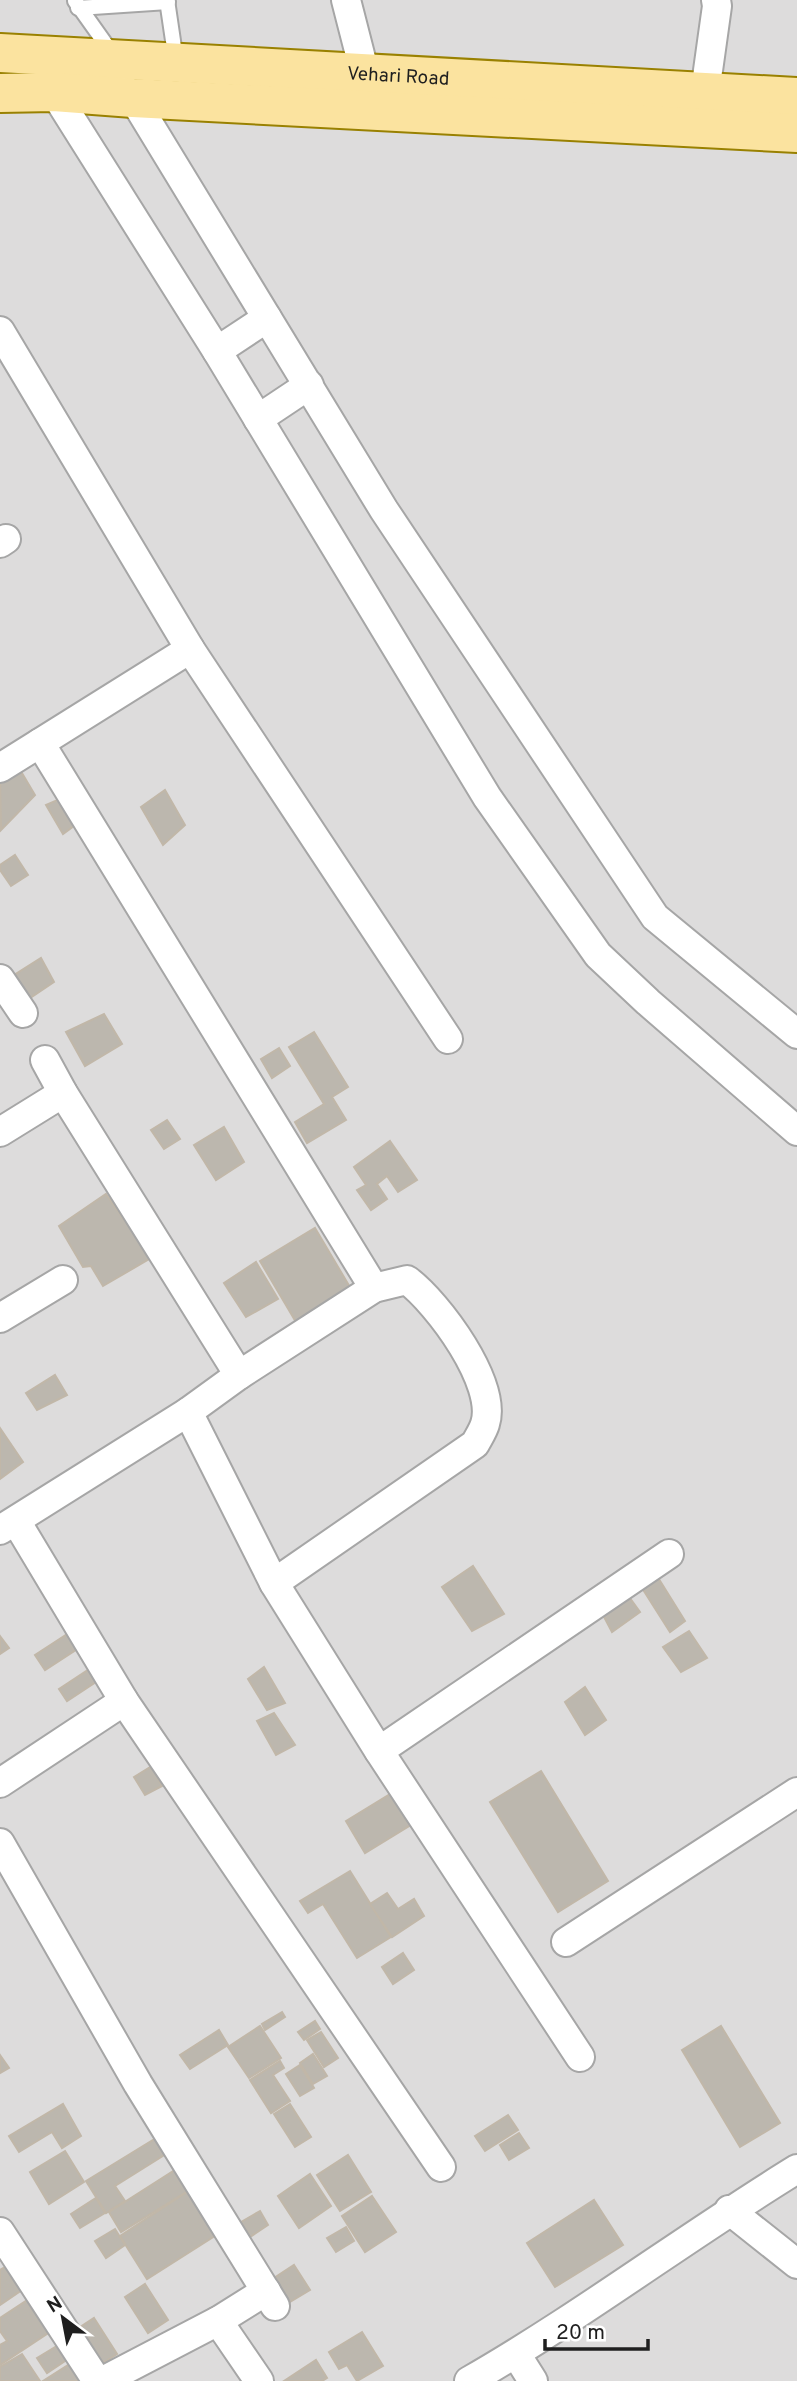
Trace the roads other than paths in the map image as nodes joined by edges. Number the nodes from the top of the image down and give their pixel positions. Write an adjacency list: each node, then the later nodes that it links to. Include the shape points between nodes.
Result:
1 (346, 0): 8 (street)
2 (716, 0): 9 (street)
3 (167, 1): 4 (lane); 6 (lane)
4 (76, 4): 7 (lane)
5 (0, 53): 7 (main road, Vehari Road)
6 (176, 63): 7 (main road, Vehari Road); 8 (main road, Vehari Road)
7 (80, 67): 10 (main road, Vehari Road); 12 (main road, Vehari Road); 16 (street)
8 (365, 74): 9 (main road, Vehari Road)
9 (705, 92): 11 (main road, Vehari Road)
10 (0, 93)
11 (797, 97)
12 (133, 98): 13 (main road, Vehari Road); 14 (street)
13 (797, 133)
14 (267, 318): 16 (street); 17 (street)
15 (0, 331): 19 (street)
16 (217, 351): 18 (street)
17 (309, 385): 18 (street); 24 (street, via 384,510 654,917)
18 (258, 419): 28 (street, via 487,797 598,955)
19 (190, 649): 20 (street); 25 (street)
20 (40, 743): 21 (street); 31 (street)
21 (0, 768)
22 (0, 979): 23 (street)
23 (23, 1013)
24 (797, 1034)
25 (448, 1039)
26 (45, 1060): 27 (street)
27 (63, 1093): 29 (street); 33 (street)
28 (797, 1131)
29 (0, 1132)
30 (64, 1280): 32 (street)
31 (374, 1288): 33 (street); 37 (street, via 407,1280 423,1291 478,1373 486,1423 475,1444)
32 (0, 1318)
33 (239, 1375): 34 (street)
34 (188, 1412): 35 (street); 37 (street)
35 (8, 1525): 38 (street)
36 (669, 1554): 39 (street)
37 (274, 1583): 39 (street)
38 (124, 1701): 40 (street); 45 (street)
39 (379, 1751): 44 (street)
40 (0, 1783)
41 (797, 1792): 43 (street)
42 (0, 1843): 50 (street, via 138,2084 271,2299)
43 (565, 1942)
44 (580, 2057)
45 (441, 2167)
46 (797, 2169): 47 (street)
47 (729, 2210): 49 (street); 51 (street)
48 (0, 2232): 52 (street)
49 (797, 2264)
50 (218, 2321): 53 (street); 54 (street)
51 (516, 2354): 55 (street); 56 (street)
52 (97, 2381)
53 (103, 2381)
54 (259, 2381)
55 (470, 2381)
56 (533, 2381)

